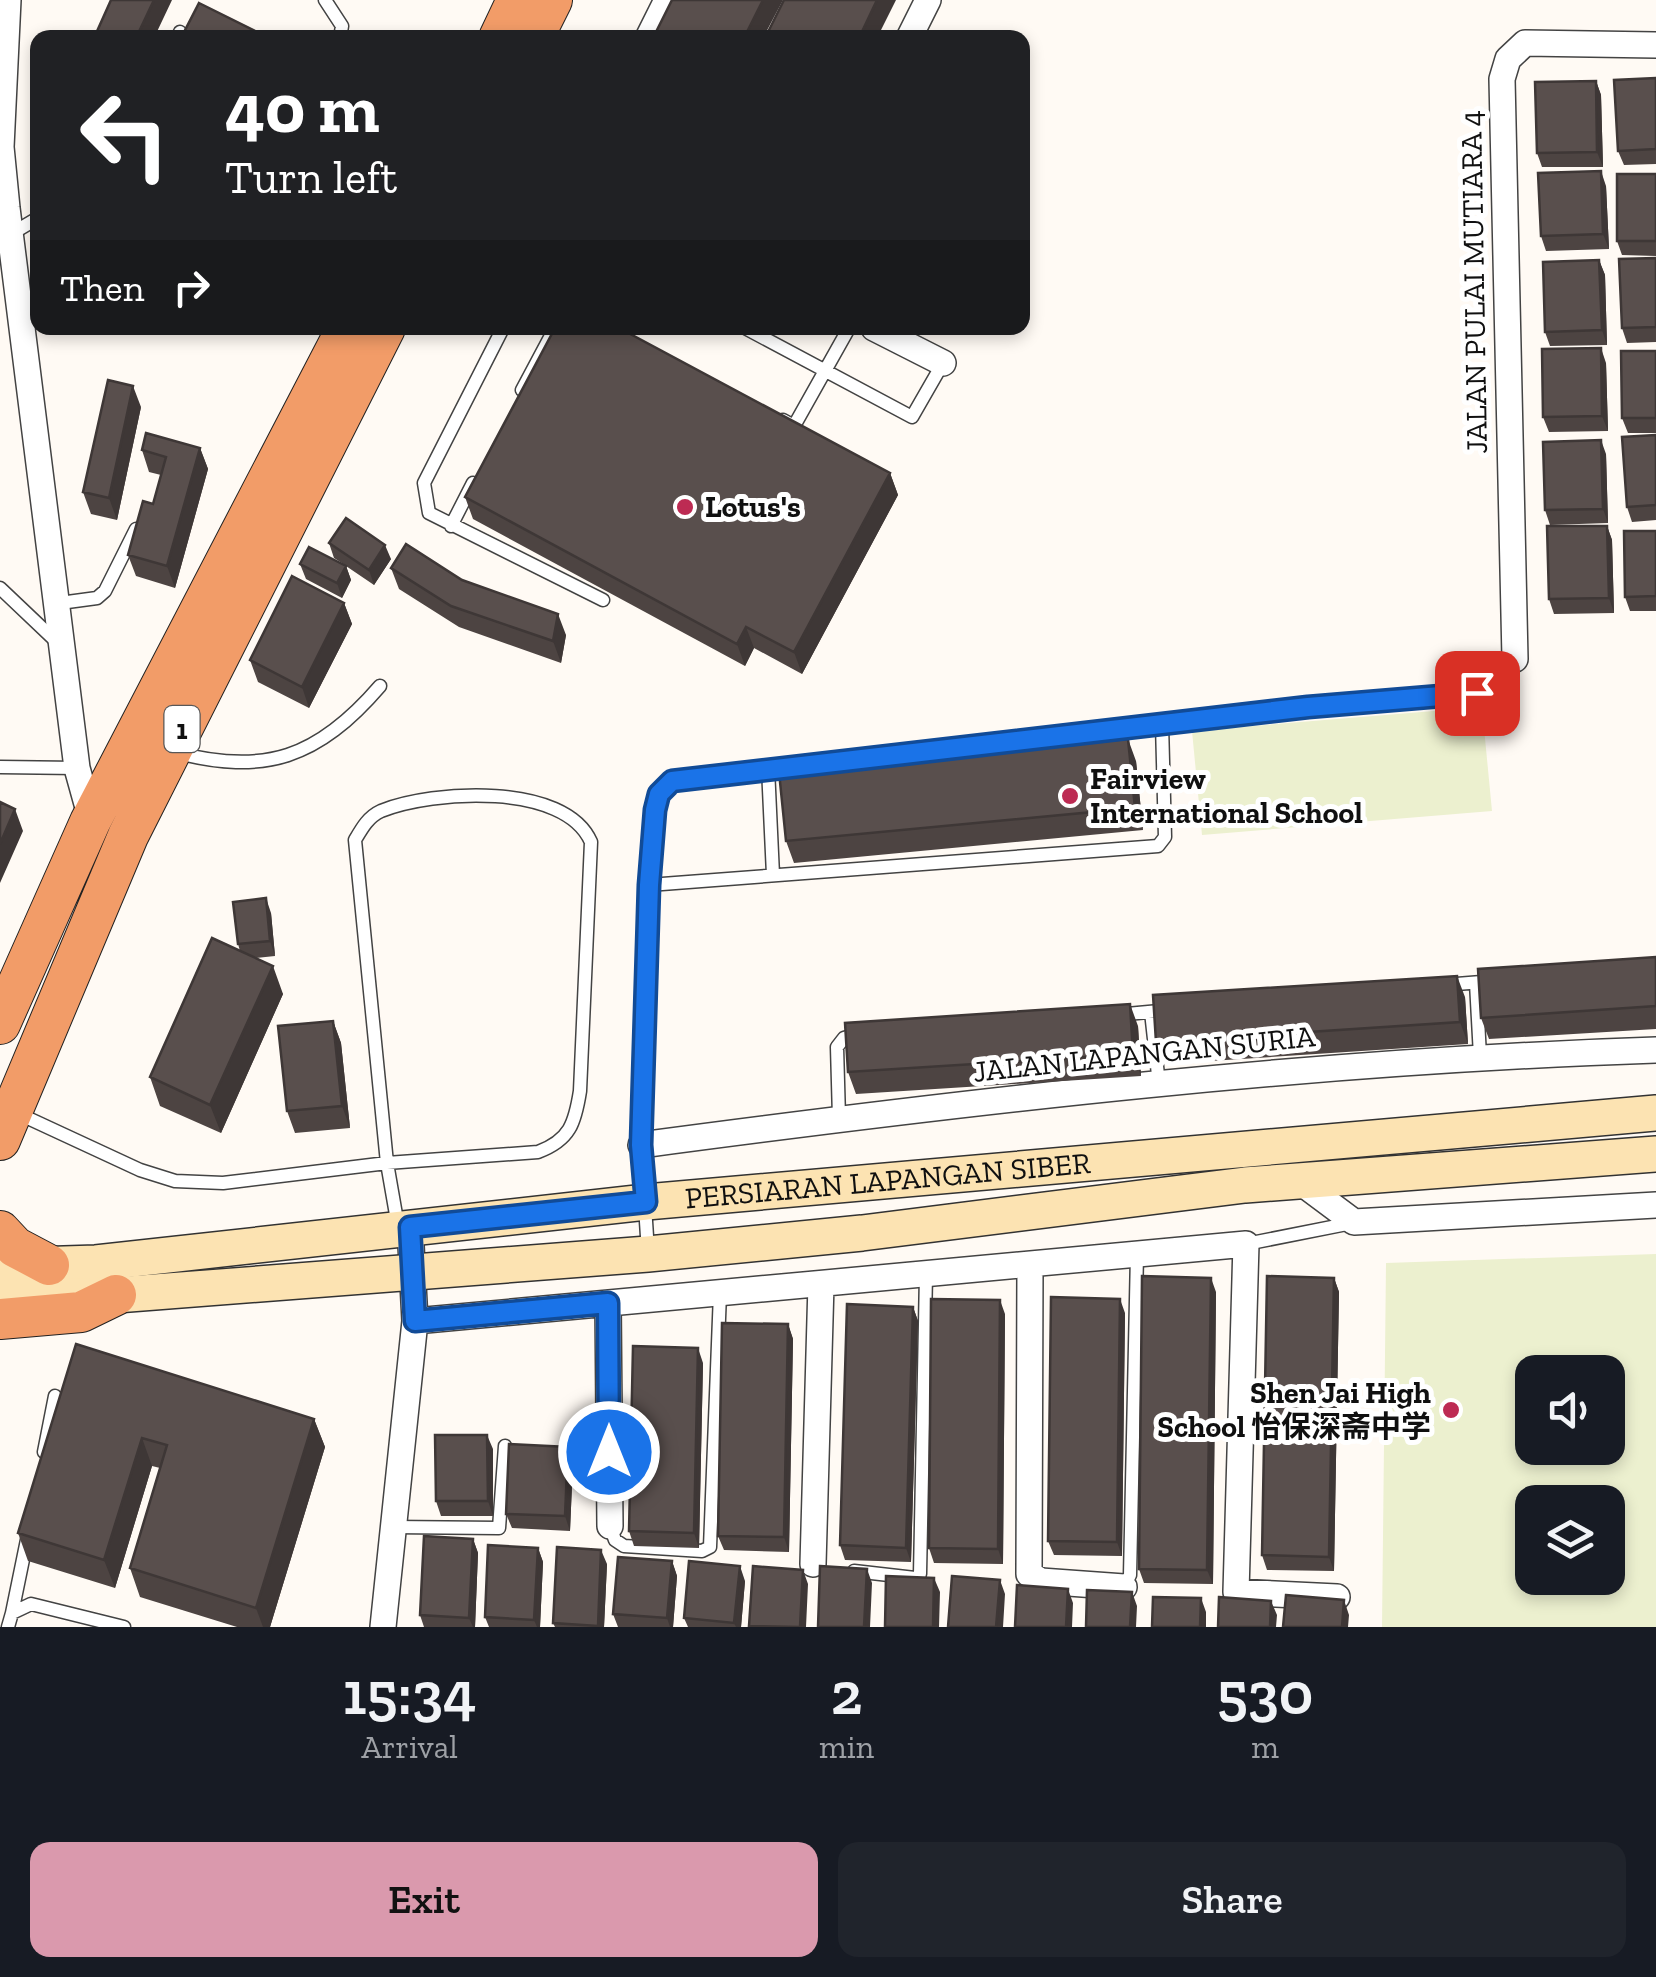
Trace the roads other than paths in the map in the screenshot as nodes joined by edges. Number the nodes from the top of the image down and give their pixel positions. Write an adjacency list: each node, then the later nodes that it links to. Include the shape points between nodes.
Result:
1 (8, 0): 13 (street)
2 (324, 0): 7 (lane)
3 (518, 0): 8 (highway)
4 (552, 0): 9 (highway)
5 (667, 0): 10 (street)
6 (928, 0): 11 (street)
7 (341, 30)
8 (503, 30)
9 (537, 30)
10 (652, 30)
11 (913, 30)
12 (1656, 45): 37 (street, JALAN PULAI MUTIARA 4, via 1525,44 1508,59 1502,80)
13 (2, 67): 14 (street)
14 (1, 148): 15 (street)
15 (3, 208): 17 (street)
16 (30, 223): 17 (lane)
17 (11, 234): 18 (street)
18 (10, 319): 35 (street)
19 (344, 335): 45 (highway, 1)
20 (381, 335): 41 (highway, 1)
21 (499, 335): 32 (lane, via 424,482 429,513)
22 (550, 335): 29 (lane)
23 (759, 335): 27 (lane)
24 (846, 335): 27 (lane)
25 (888, 335): 26 (street)
26 (943, 363): 27 (lane, via 912,417)
27 (826, 370): 28 (lane, via 794,426)
28 (760, 408)
29 (512, 410)
30 (477, 476): 32 (lane)
31 (140, 511): 35 (lane, via 105,591)
32 (451, 526): 34 (lane)
33 (0, 588): 36 (lane)
34 (603, 600)
35 (60, 603): 36 (street)
36 (61, 646): 43 (street)
37 (1515, 659)
38 (380, 686): 41 (lane, via 356,714 274,762 223,765)
39 (1477, 693): 40 (lane)
40 (1162, 724): 44 (lane); 47 (lane, via 1165,837 1158,846)
41 (172, 752): 46 (highway, 1)
42 (0, 767): 43 (lane)
43 (77, 768): 45 (street)
44 (768, 768): 47 (lane); 48 (lane, via 672,781 655,810)
45 (90, 822): 46 (street); 55 (highway, 1)
46 (128, 836): 62 (highway, 1)
47 (773, 876): 48 (lane)
48 (649, 885): 63 (lane)
49 (1512, 979): 50 (lane)
50 (1476, 982): 51 (lane); 58 (lane)
51 (1438, 986)
52 (1189, 1009): 53 (lane)
53 (1151, 1012): 54 (lane); 59 (lane)
54 (1092, 1016)
55 (0, 1023)
56 (872, 1032): 61 (lane, via 853,1034 837,1046)
57 (1656, 1050): 58 (street, JALAN LAPANGAN SURIA)
58 (1480, 1056): 59 (street, JALAN LAPANGAN SURIA)
59 (1159, 1084): 61 (street, JALAN LAPANGAN SURIA)
60 (1656, 1113): 64 (main road, PERSIARAN LAPANGAN SIBER)
61 (839, 1118): 63 (street, JALAN LAPANGAN SURIA)
62 (7, 1125): 66 (lane, via 175,1181 224,1183)
63 (641, 1145): 69 (lane)
64 (1238, 1150): 68 (main road); 69 (main road, PERSIARAN LAPANGAN SIBER)
65 (1656, 1154): 67 (main road, PERSIARAN LAPANGAN SIBER)
66 (388, 1163): 66 (lane, via 538,1152 558,1144 574,1125 590,842 584,825 565,811 491,795 420,802 381,811 355,840); 72 (lane)
67 (1300, 1180): 68 (main road, PERSIARAN LAPANGAN SIBER); 71 (street)
68 (1245, 1185): 75 (main road, PERSIARAN LAPANGAN SIBER)
69 (646, 1202): 72 (main road, PERSIARAN LAPANGAN SIBER); 75 (lane)
70 (1656, 1206): 71 (street)
71 (1354, 1222): 74 (lane)
72 (404, 1228): 78 (main road, PERSIARAN LAPANGAN SIBER); 80 (street)
73 (0, 1231): 78 (highway)
74 (1246, 1244): 76 (street); 97 (street, via 1236,1592)
75 (648, 1254): 80 (main road, PERSIARAN LAPANGAN SIBER)
76 (1137, 1254): 77 (street); 96 (lane, via 1130,1575)
77 (1030, 1264): 81 (street); 96 (street, via 1028,1574 1042,1581)
78 (48, 1265): 79 (main road, PERSIARAN LAPANGAN SIBER)
79 (0, 1266)
80 (414, 1274): 84 (main road, PERSIARAN LAPANGAN SIBER); 88 (street)
81 (926, 1274): 82 (street); 95 (lane, via 920,1574)
82 (821, 1284): 83 (street); 95 (street)
83 (720, 1293): 86 (street); 93 (lane, via 710,1546 624,1546)
84 (116, 1294): 85 (main road, PERSIARAN LAPANGAN SIBER); 87 (highway, via 81,1312)
85 (0, 1298)
86 (608, 1303): 88 (street); 93 (street)
87 (0, 1319)
88 (415, 1321): 94 (street)
89 (55, 1396): 91 (lane)
90 (504, 1446): 94 (lane, via 499,1528)
91 (41, 1468)
92 (30, 1522): 98 (lane)
93 (610, 1526)
94 (390, 1527): 100 (street)
95 (813, 1564)
96 (1124, 1586)
97 (1337, 1597)
98 (10, 1620): 99 (lane, via 31,1604)
99 (124, 1627)
100 (383, 1627)

